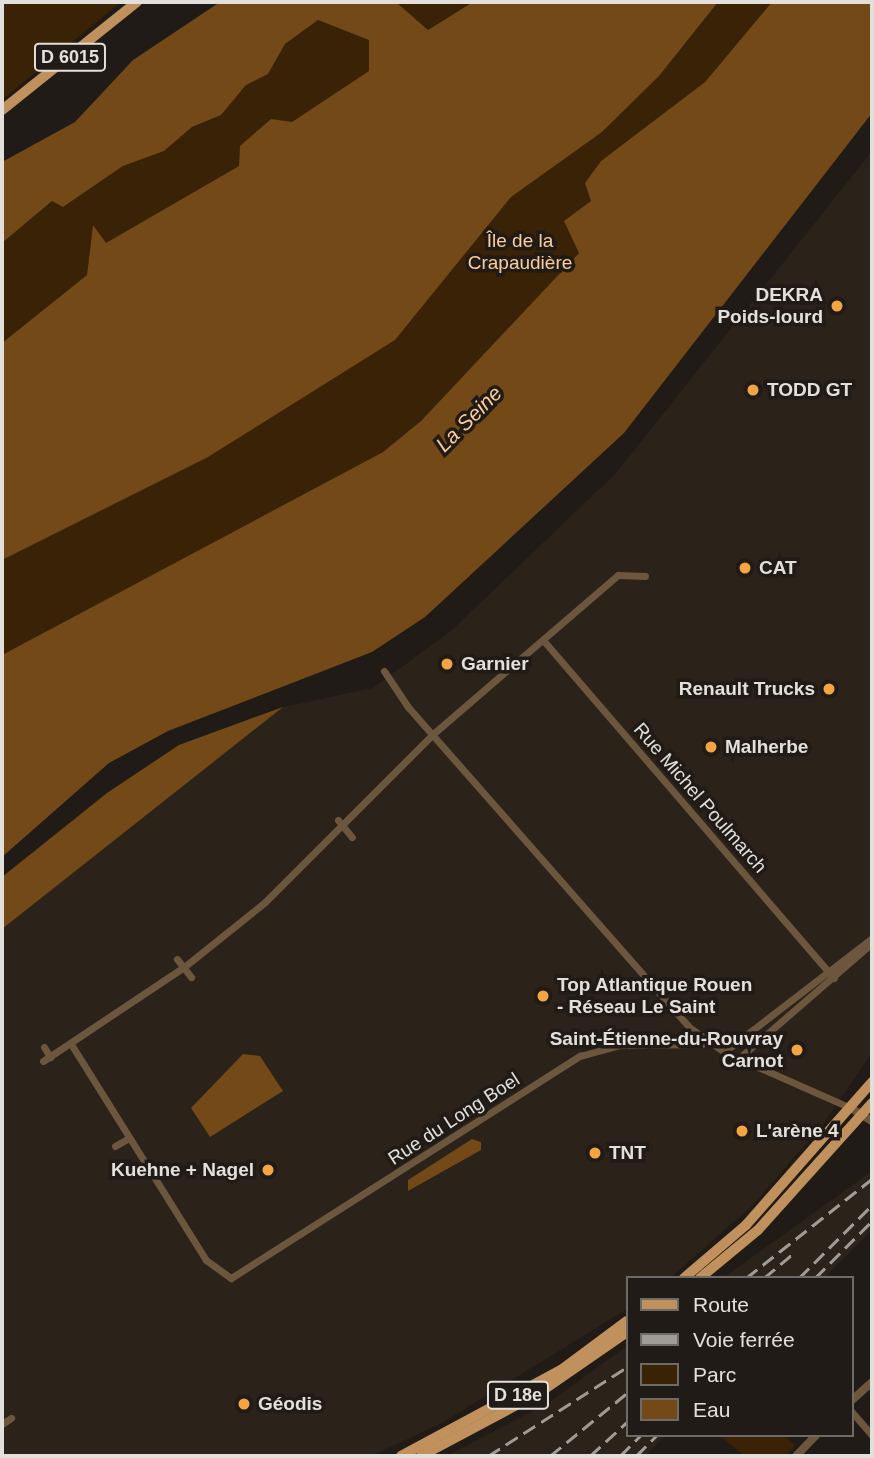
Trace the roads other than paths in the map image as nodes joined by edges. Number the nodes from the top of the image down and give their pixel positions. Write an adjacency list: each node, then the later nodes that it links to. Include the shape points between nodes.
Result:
1 (137, 2): 2 (main road, D 6015)
2 (2, 110)
3 (645, 576): 4 (street, via 618,575)
4 (543, 640): 6 (street); 15 (street, Rue Michel Poulmarch)
5 (384, 671): 6 (street)
6 (433, 734): 8 (street); 19 (street, via 681,1019)
7 (338, 820): 8 (street)
8 (345, 828): 9 (street); 11 (street)
9 (352, 837)
10 (228, 921): 11 (street)
11 (233, 929): 14 (street)
12 (872, 941): 15 (street); 17 (street)
13 (177, 958): 14 (street)
14 (184, 967): 16 (street); 18 (street)
15 (827, 970): 17 (street, Rue Michel Poulmarch); 21 (street)
16 (191, 977)
17 (834, 978): 22 (street)
18 (71, 1044): 20 (street, via 46,1059); 27 (street)
19 (712, 1044): 21 (street); 27 (street, Rue du Long Boel, via 620,1045 580,1056 231,1278 206,1261)
20 (44, 1047)
21 (724, 1052): 22 (street)
22 (738, 1059): 25 (street)
23 (872, 1082): 25 (main road)
24 (872, 1103): 26 (main road)
25 (852, 1108): 26 (street); 29 (main road, via 746,1225)
26 (867, 1118): 30 (main road, via 758,1230)
27 (130, 1138): 28 (street)
28 (115, 1146)
29 (686, 1276)
30 (702, 1276)
31 (626, 1322): 40 (main road, D 18e, via 561,1370)
32 (626, 1333): 41 (main road, D 18e, via 539,1394)
33 (872, 1382): 34 (street)
34 (853, 1399)
35 (853, 1413): 38 (street)
36 (11, 1418): 37 (street)
37 (2, 1424)
38 (872, 1434)
39 (814, 1437): 42 (street)
40 (401, 1456)
41 (421, 1456)
42 (796, 1456)

